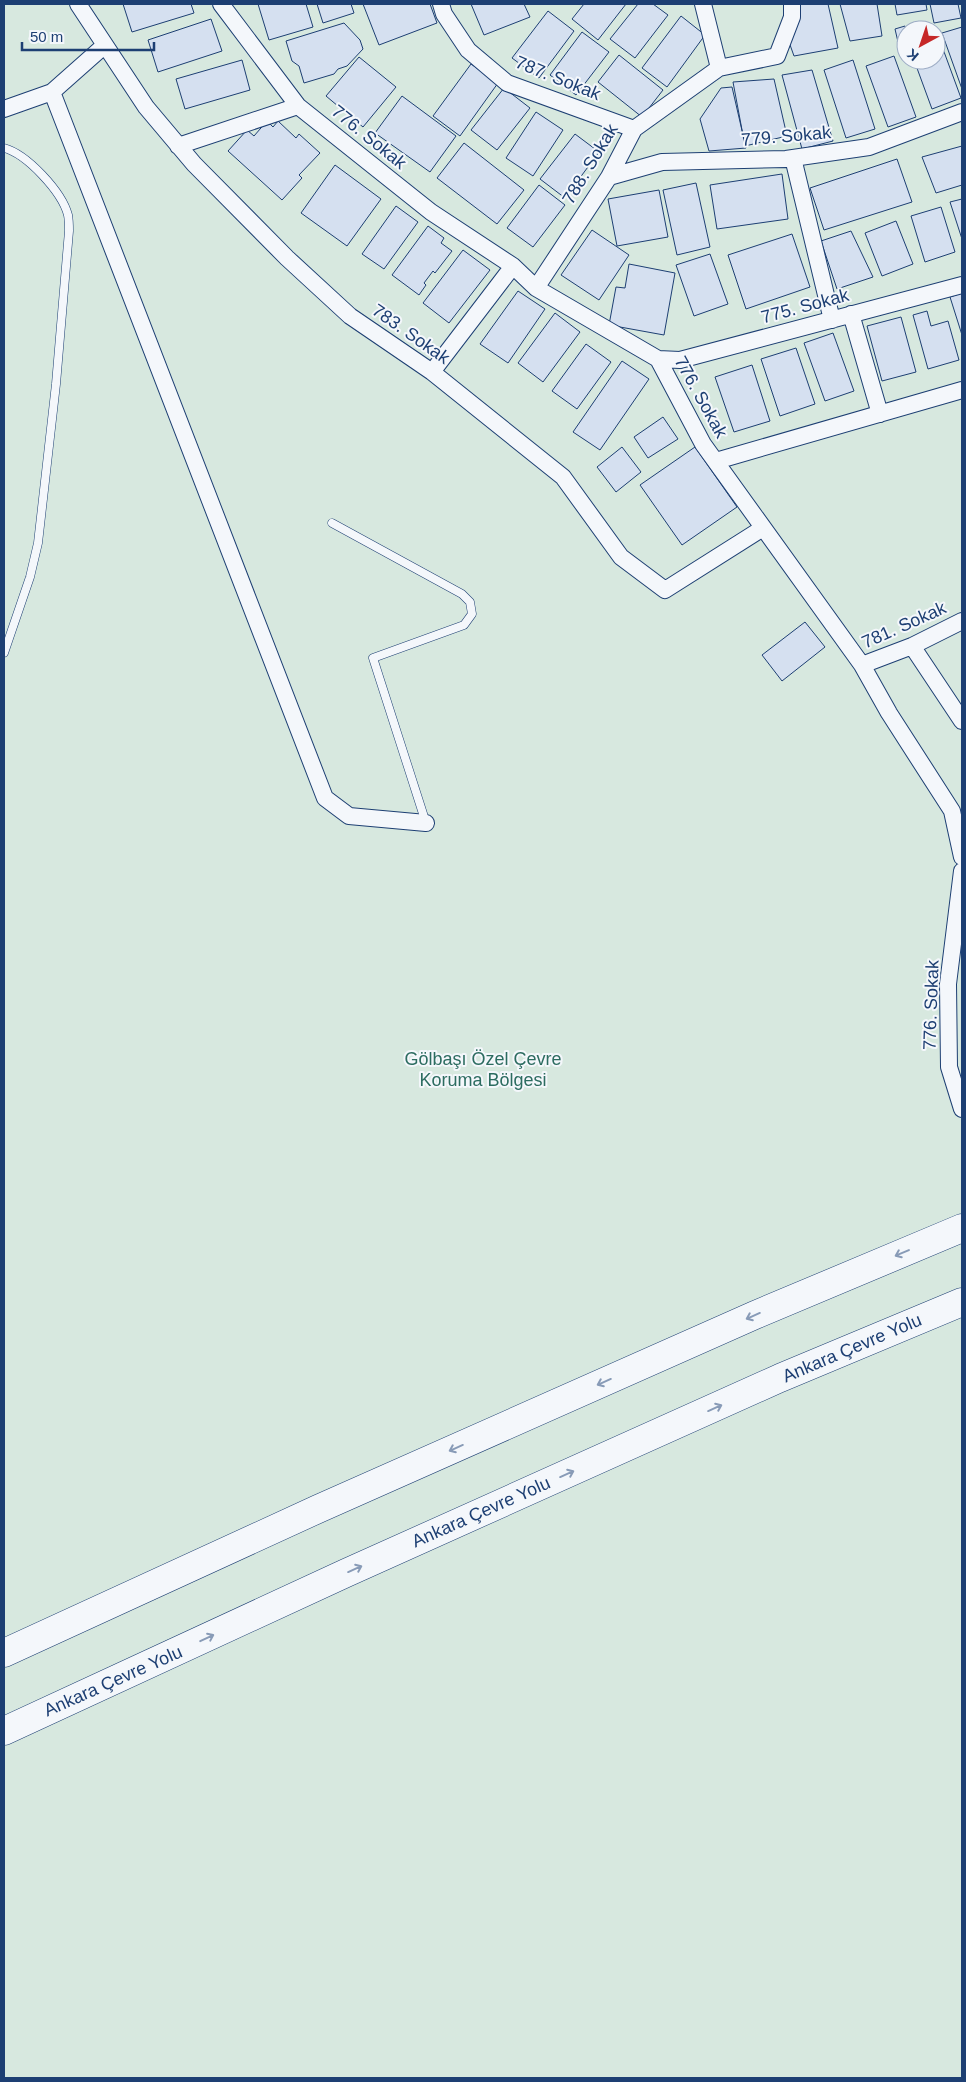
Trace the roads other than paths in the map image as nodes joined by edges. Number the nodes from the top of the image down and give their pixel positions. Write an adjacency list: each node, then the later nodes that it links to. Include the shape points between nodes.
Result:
1 (78, 4): 6 (street, 783. Sokak)
2 (221, 4): 9 (street, 776. Sokak)
3 (442, 4): 12 (street, 787. Sokak, via 444,14 468,50 507,83)
4 (703, 4): 7 (street)
5 (792, 4): 7 (street, via 792,17 777,56)
6 (105, 45): 8 (street); 13 (street, 783. Sokak, via 146,107)
7 (719, 68): 12 (street, 788. Sokak)
8 (52, 92): 10 (street); 34 (street, via 325,798 349,816)
9 (298, 106): 13 (street); 17 (street, 776. Sokak, via 431,212)
10 (4, 108)
11 (962, 112): 15 (street, 779. Sokak, via 869,146)
12 (634, 129): 16 (street, 788. Sokak)
13 (178, 146): 23 (street, 783. Sokak, via 286,258 343,310)
14 (4, 148): 31 (lane, via 33,166 47,180 68,215 69,231 38,543)
15 (794, 158): 16 (street, 779. Sokak, via 662,162); 21 (street)
16 (609, 177): 19 (street, 788. Sokak)
17 (513, 266): 19 (street, 776. Sokak); 23 (street)
18 (962, 285): 20 (street, 775. Sokak)
19 (536, 288): 22 (street, 776. Sokak)
20 (851, 314): 21 (street, 775. Sokak); 25 (street)
21 (832, 320): 22 (street, 775. Sokak, via 680,360)
22 (658, 359): 26 (street, 776. Sokak, via 703,444)
23 (432, 372): 28 (street, 783. Sokak, via 564,477 621,557 665,590)
24 (962, 390): 25 (street)
25 (880, 414): 26 (street)
26 (716, 461): 28 (street, 776. Sokak)
27 (332, 523): 34 (lane, via 443,582 470,602 472,614 464,624 373,658)
28 (763, 528): 32 (street, 776. Sokak)
29 (962, 621): 30 (street, 781. Sokak)
30 (912, 646): 32 (street, 781. Sokak); 33 (street)
31 (4, 653)
32 (862, 665): 35 (street, 776. Sokak, via 952,811)
33 (962, 721)
34 (426, 823)
35 (962, 857)
36 (962, 871): 37 (street, 776. Sokak, via 948,984 950,1068)
37 (962, 1109)
38 (955, 1231): 40 (highway, one-way to 40, via 755,1315)
39 (962, 1302): 41 (highway, Ankara Çevre Yolu, one-way to 39, via 780,1378)
40 (4, 1653)
41 (4, 1731)

